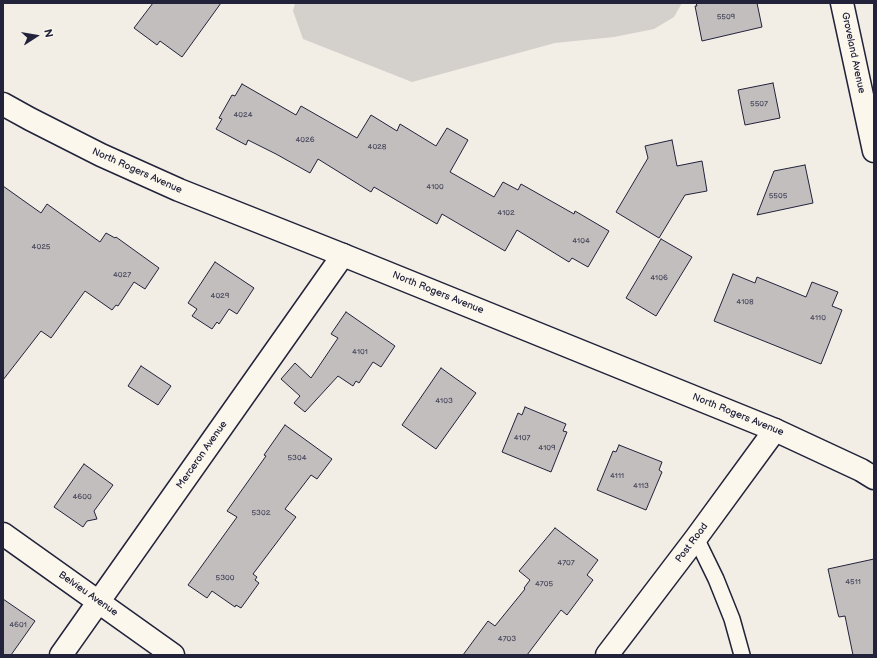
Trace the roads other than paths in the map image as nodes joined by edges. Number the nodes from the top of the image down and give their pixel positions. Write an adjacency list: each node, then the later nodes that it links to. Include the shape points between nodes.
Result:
1 (842, 3): 3 (street, Groveland Avenue)
2 (3, 104): 4 (street, North Rogers Avenue, via 101,155 172,187)
3 (874, 151)
4 (343, 255): 5 (street, North Rogers Avenue); 9 (street, Merceron Avenue)
5 (776, 430): 6 (street, North Rogers Avenue); 8 (street, Post Road)
6 (874, 478)
7 (3, 534): 9 (street, Belvieu Avenue)
8 (696, 538): 12 (street, Post Road); 13 (lane, via 732,619)
9 (99, 602): 10 (street, Merceron Avenue); 11 (street, Belvieu Avenue)
10 (61, 655)
11 (173, 655)
12 (607, 655)
13 (742, 655)

